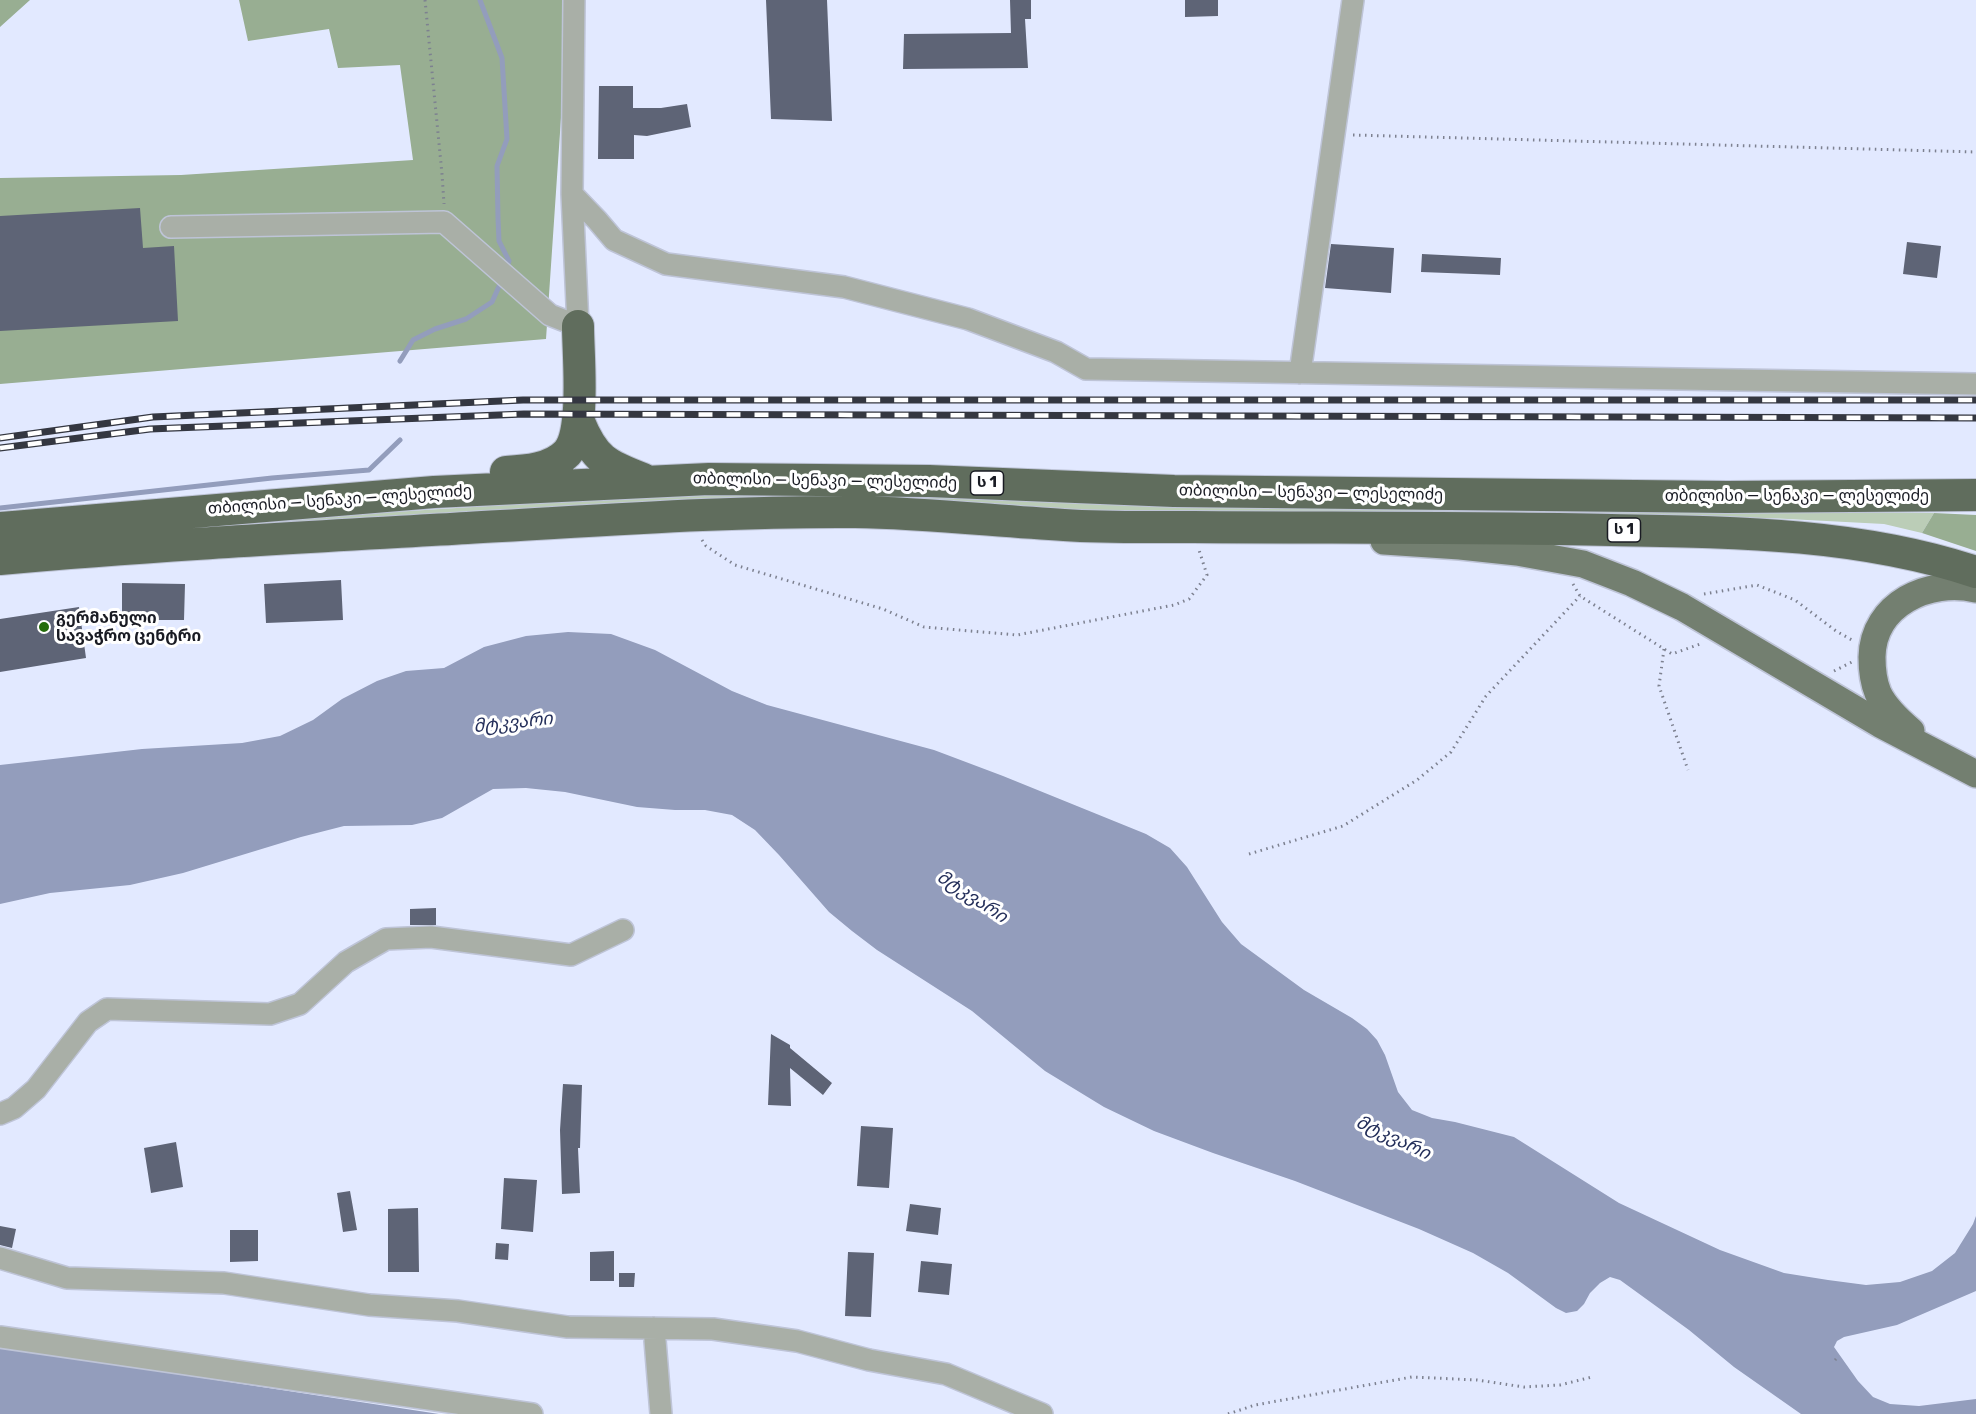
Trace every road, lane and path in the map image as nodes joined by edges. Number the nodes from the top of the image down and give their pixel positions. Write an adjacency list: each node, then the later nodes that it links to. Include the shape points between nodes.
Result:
1 (425, 0): 7 (path)
2 (574, 0): 6 (street)
3 (1353, 0): 4 (street)
4 (1333, 136): 5 (path); 10 (street)
5 (1976, 152)
6 (572, 194): 9 (street); 10 (street, via 614,240 666,264 844,287 968,319 1056,352 1086,369)
7 (444, 222): 8 (street); 9 (street, via 550,315)
8 (171, 227)
9 (578, 326): 12 (highway)
10 (1300, 372): 11 (street)
11 (1976, 384)
12 (579, 422): 13 (highway, via 587,442 601,460); 14 (highway, via 567,453 554,462 533,470 467,475)
13 (649, 481): 14 (highway, თბილისი — სენაკი — ლესელიძე / ს 1); 15 (highway, თბილისი — სენაკი — ლესელიძე / ს 1, via 929,481 1174,491 1631,496)
14 (435, 492): 19 (highway, თბილისი — სენაკი — ლესელიძე / ს 1)
15 (1976, 495)
16 (687, 516): 17 (highway, თბილისი — სენაკი — ლესელიძე / ს 1, via 854,512 1066,526); 17 (path, via 706,546 735,565 883,609 924,627 1017,635 1189,599 1207,575); 20 (highway, თბილისი — სენაკი — ლესელიძე / ს 1)
17 (1192, 527): 18 (highway, ს 1)
18 (1268, 527): 21 (main road, via 1517,552); 22 (highway, თბილისი — სენაკი — ლესელიძე / ს 1, via 1527,528 1755,535 1887,549)
19 (0, 528)
20 (0, 559)
21 (1560, 560): 24 (path); 25 (main road, via 1583,564)
22 (1976, 572)
23 (1976, 589): 28 (main road, via 1936,588 1907,598 1882,620)
24 (1580, 596): 27 (path); 33 (path, via 1486,696 1450,752 1417,780 1343,826)
25 (1682, 607): 26 (main road); 28 (path, via 1692,596 1757,585 1795,600)
26 (1727, 634): 27 (path, via 1672,654); 29 (main road)
27 (1664, 649): 31 (path, via 1659,686)
28 (1872, 652): 29 (path); 30 (main road, via 1874,680 1883,701 1900,722)
29 (1809, 684): 30 (main road)
30 (1937, 753): 32 (main road)
31 (1689, 770)
32 (1976, 774)
33 (1249, 854)
34 (623, 930): 35 (street, via 571,954 431,937 386,939 346,962 300,1004 270,1014 107,1009 88,1022 36,1089 14,1108)
35 (0, 1114)
36 (0, 1257): 37 (street, via 67,1278 224,1283 369,1305 458,1311 568,1327)
37 (654, 1328): 43 (street); 44 (street, via 713,1329 797,1341 946,1374)
38 (0, 1337): 42 (street)
39 (1839, 1356): 40 (path)
40 (1835, 1360)
41 (1592, 1377): 45 (path, via 1560,1385 1524,1387 1412,1377)
42 (532, 1414)
43 (661, 1414)
44 (1042, 1414)
45 (1228, 1414)

